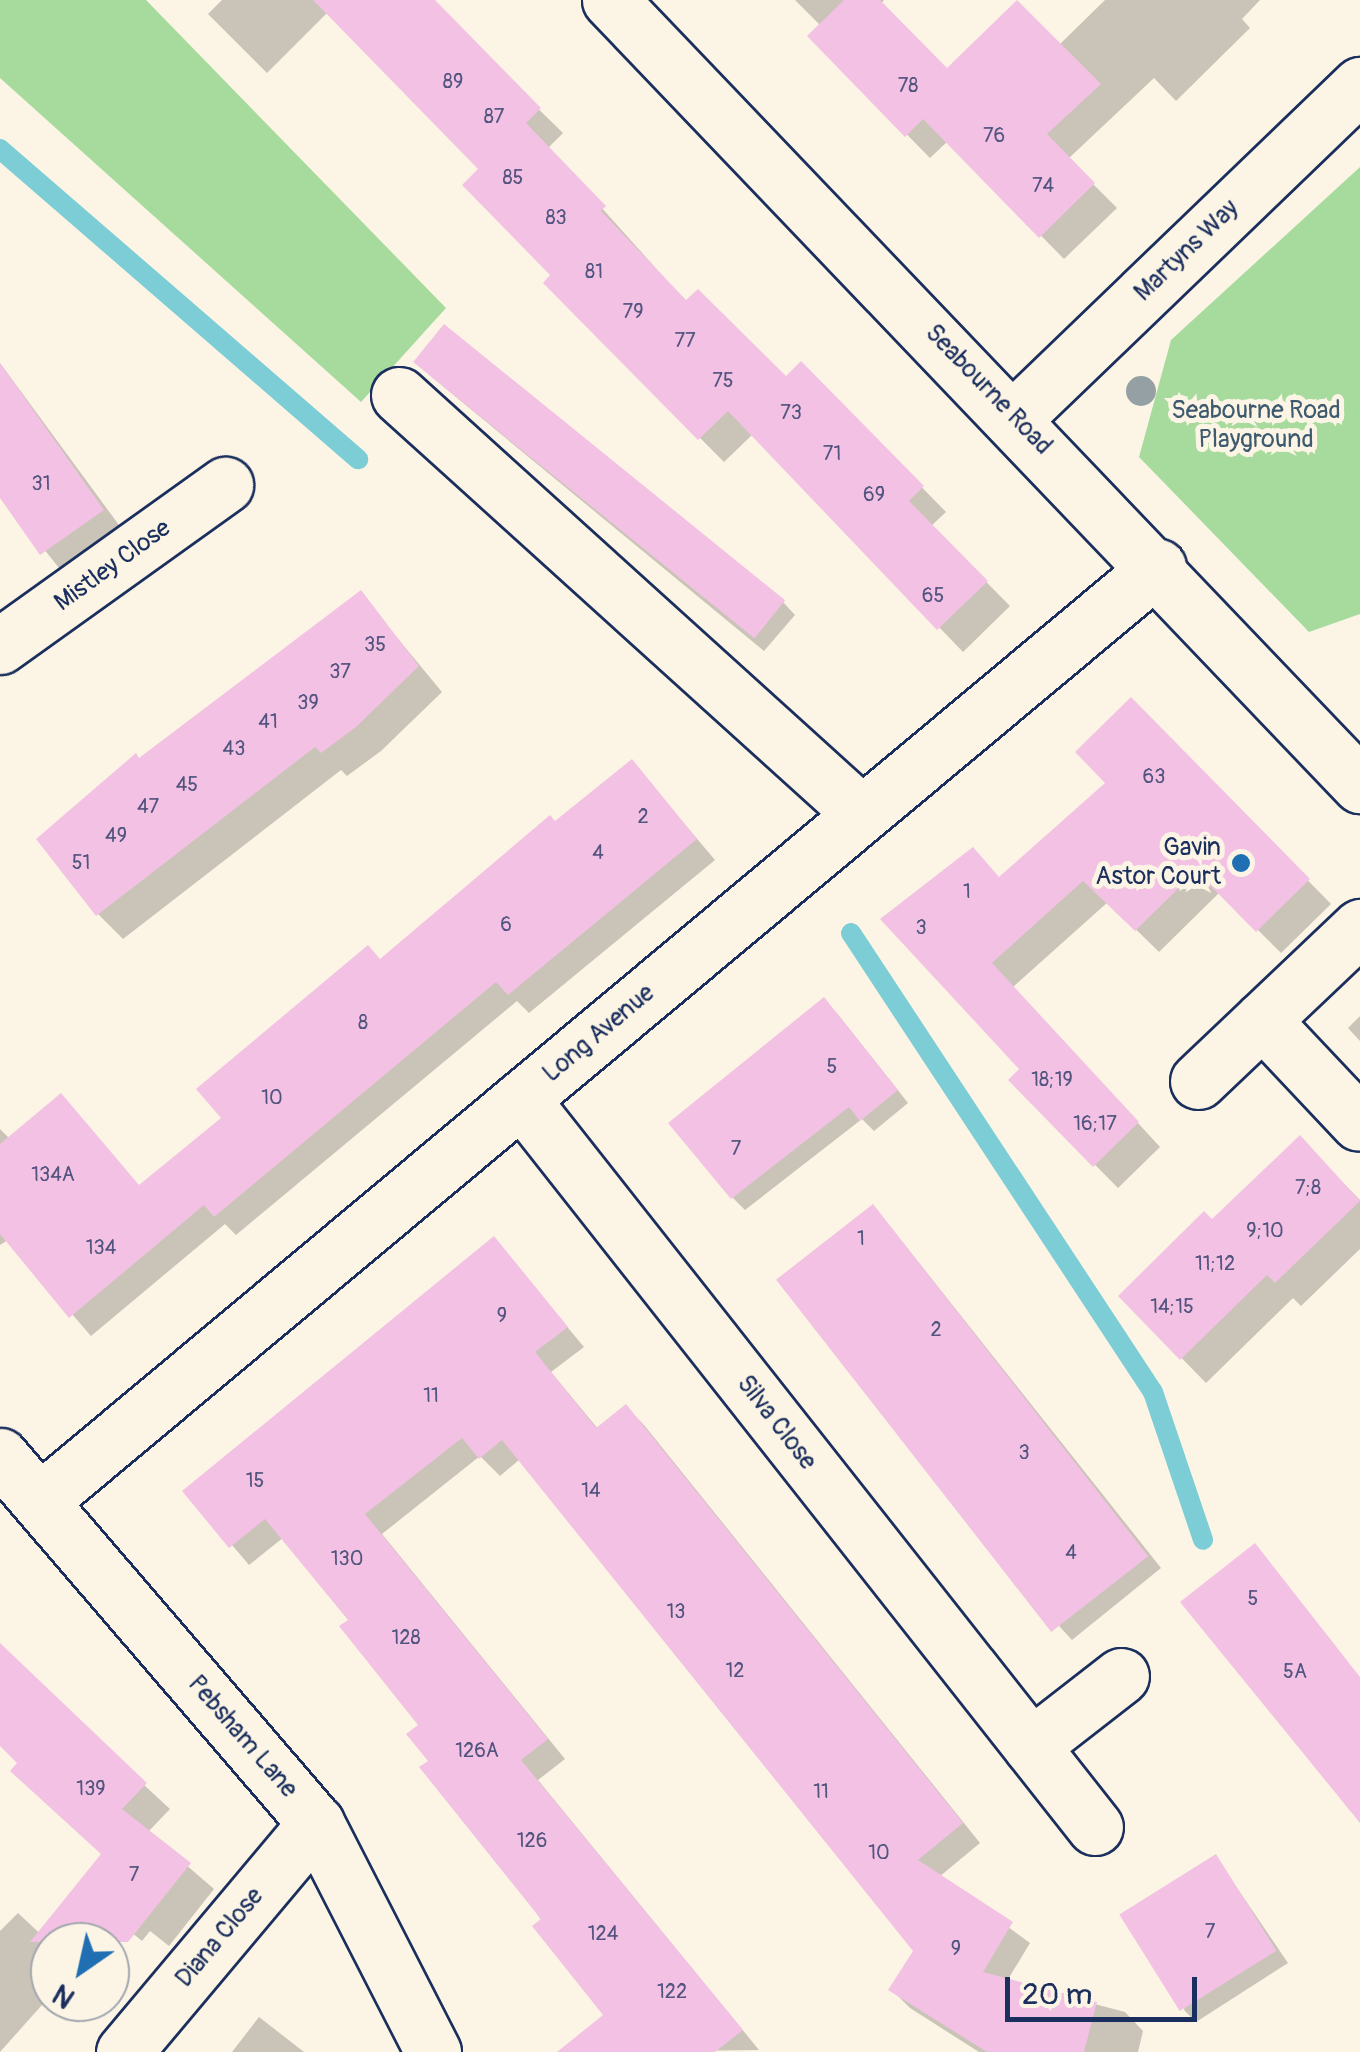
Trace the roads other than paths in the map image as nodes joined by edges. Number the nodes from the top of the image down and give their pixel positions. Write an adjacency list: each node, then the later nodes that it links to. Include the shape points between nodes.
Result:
1 (610, 0): 4 (street, Seabourne Road)
2 (1360, 85): 4 (street, Martyns Way)
3 (399, 395): 9 (street)
4 (1015, 417): 6 (street, Seabourne Road)
5 (225, 485): 7 (street, Mistley Close)
6 (1158, 566): 8 (street, Seabourne Road); 9 (street, Long Avenue)
7 (0, 646)
8 (1360, 785)
9 (862, 814): 13 (street, Long Avenue)
10 (1360, 927): 11 (street)
11 (1262, 1020): 12 (street); 14 (street)
12 (1198, 1081)
13 (520, 1099): 16 (street, Long Avenue); 18 (street, Silva Close)
14 (1360, 1123)
15 (0, 1456): 16 (street, Pebsham Lane)
16 (40, 1500): 19 (street, Pebsham Lane)
17 (1121, 1676): 18 (street)
18 (1031, 1746): 20 (street, Silva Close)
19 (316, 1823): 21 (street, Diana Close); 22 (street, Pebsham Lane)
20 (1095, 1827)
21 (124, 2052)
22 (433, 2052)

